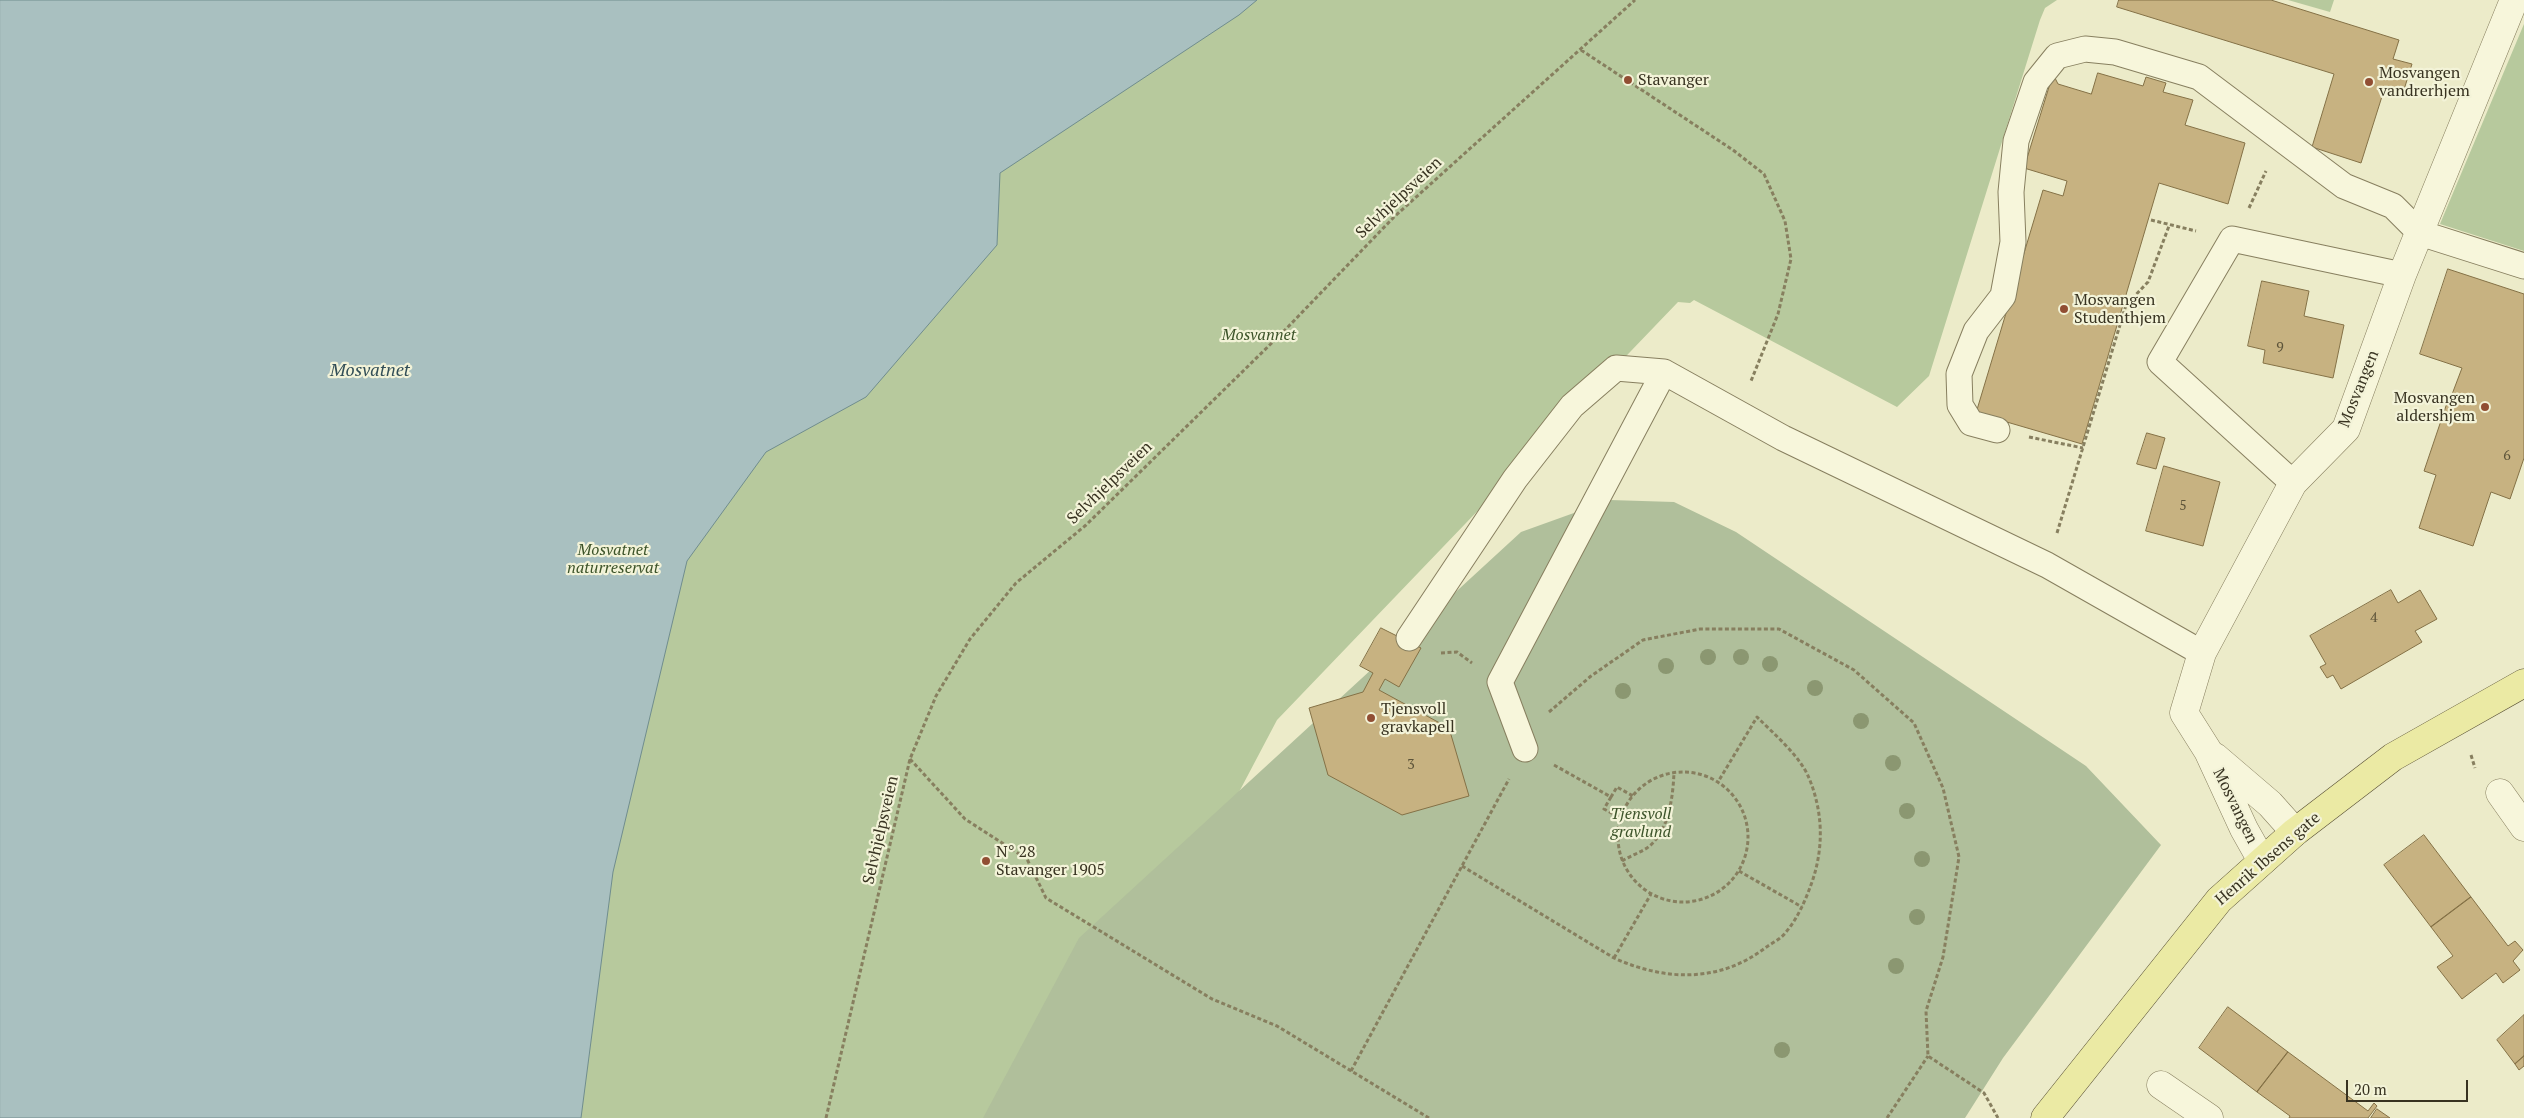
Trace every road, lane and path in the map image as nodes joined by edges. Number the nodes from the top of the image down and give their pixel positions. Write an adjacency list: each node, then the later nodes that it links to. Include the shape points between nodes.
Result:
1 (1635, 0): 3 (path, Selvhjelpsveien)
2 (2514, 0): 5 (street, Mosvangen)
3 (1581, 50): 9 (path, via 1764,174 1785,221 1791,259 1778,314); 20 (path, Selvhjelpsveien, via 1394,217 1286,330 1086,525 1016,583 970,639 936,696)
4 (2169, 226): 11 (path, via 2148,282 2126,305)
5 (2420, 233): 6 (lane); 7 (street, Mosvangen); 10 (lane, via 2393,206 2344,186 2199,77 2115,52 2085,49 2057,56 2036,82 2016,141 2011,192 2013,242 2003,296 1976,332 1959,374 1960,405 1971,423)
6 (2524, 266)
7 (2402, 275): 12 (street, Mosvangen, via 2346,429); 12 (lane, via 2232,239 2160,362)
8 (1664, 372): 9 (lane); 14 (lane, via 1616,368 1572,406 1515,479); 16 (lane)
9 (1738, 412): 13 (lane, via 1783,438)
10 (1997, 430): 11 (path, via 2010,436 2046,439)
11 (2083, 448): 13 (path)
12 (2292, 483): 15 (street, Mosvangen)
13 (2047, 565): 15 (lane)
14 (1414, 632): 16 (path, via 1436,653 1457,652)
15 (2202, 653): 19 (street, Mosvangen, via 2184,713)
16 (1500, 682): 18 (lane)
17 (2524, 683): 28 (main road, Henrik Ibsens gate, via 2393,758)
18 (1525, 749): 24 (path); 31 (path); 36 (path, via 1541,718 1591,676 1643,640 1700,629 1779,629 1854,670 1914,723 1943,788 1959,857 1943,957 1926,1011)
19 (2208, 751): 28 (street, Mosvangen, via 2270,804); 30 (street, Mosvangen)
20 (910, 759): 37 (path, via 965,819 1027,859 1046,898 1212,999 1277,1026); 39 (path, Selvhjelpsveien)
21 (1674, 772): 22 (path, via 1697,773); 25 (path, via 1658,776); 29 (path, via 1673,795 1662,829 1648,847)
22 (1718, 782): 32 (path, via 1733,795 1744,812 1748,832 1746,852); 34 (path, via 1757,717 1783,743 1808,776 1820,814 1820,861)
23 (2500, 793): 27 (street)
24 (1611, 796): 25 (path, via 1617,787); 26 (path, via 1604,809)
25 (1633, 796): 26 (path)
26 (1621, 818): 29 (path, via 1618,846)
27 (2524, 827)
28 (2295, 832): 30 (main road, Henrik Ibsens gate)
29 (1622, 860): 33 (path, via 1634,880)
30 (2262, 861): 43 (main road, Henrik Ibsens gate, via 2219,900)
31 (1462, 866): 35 (path); 37 (path)
32 (1739, 871): 33 (path, via 1726,886 1709,897 1690,902 1670,901); 34 (path)
33 (1651, 894): 35 (path)
34 (1802, 907): 35 (path, via 1786,933 1748,961 1704,975 1667,975 1639,969)
35 (1614, 958)
36 (1928, 1056): 41 (path); 42 (path, via 1984,1093)
37 (1351, 1071): 40 (path)
38 (2161, 1084): 44 (street)
39 (826, 1118)
40 (1429, 1118)
41 (1887, 1118)
42 (1998, 1118)
43 (2045, 1118)
44 (2209, 1118)

